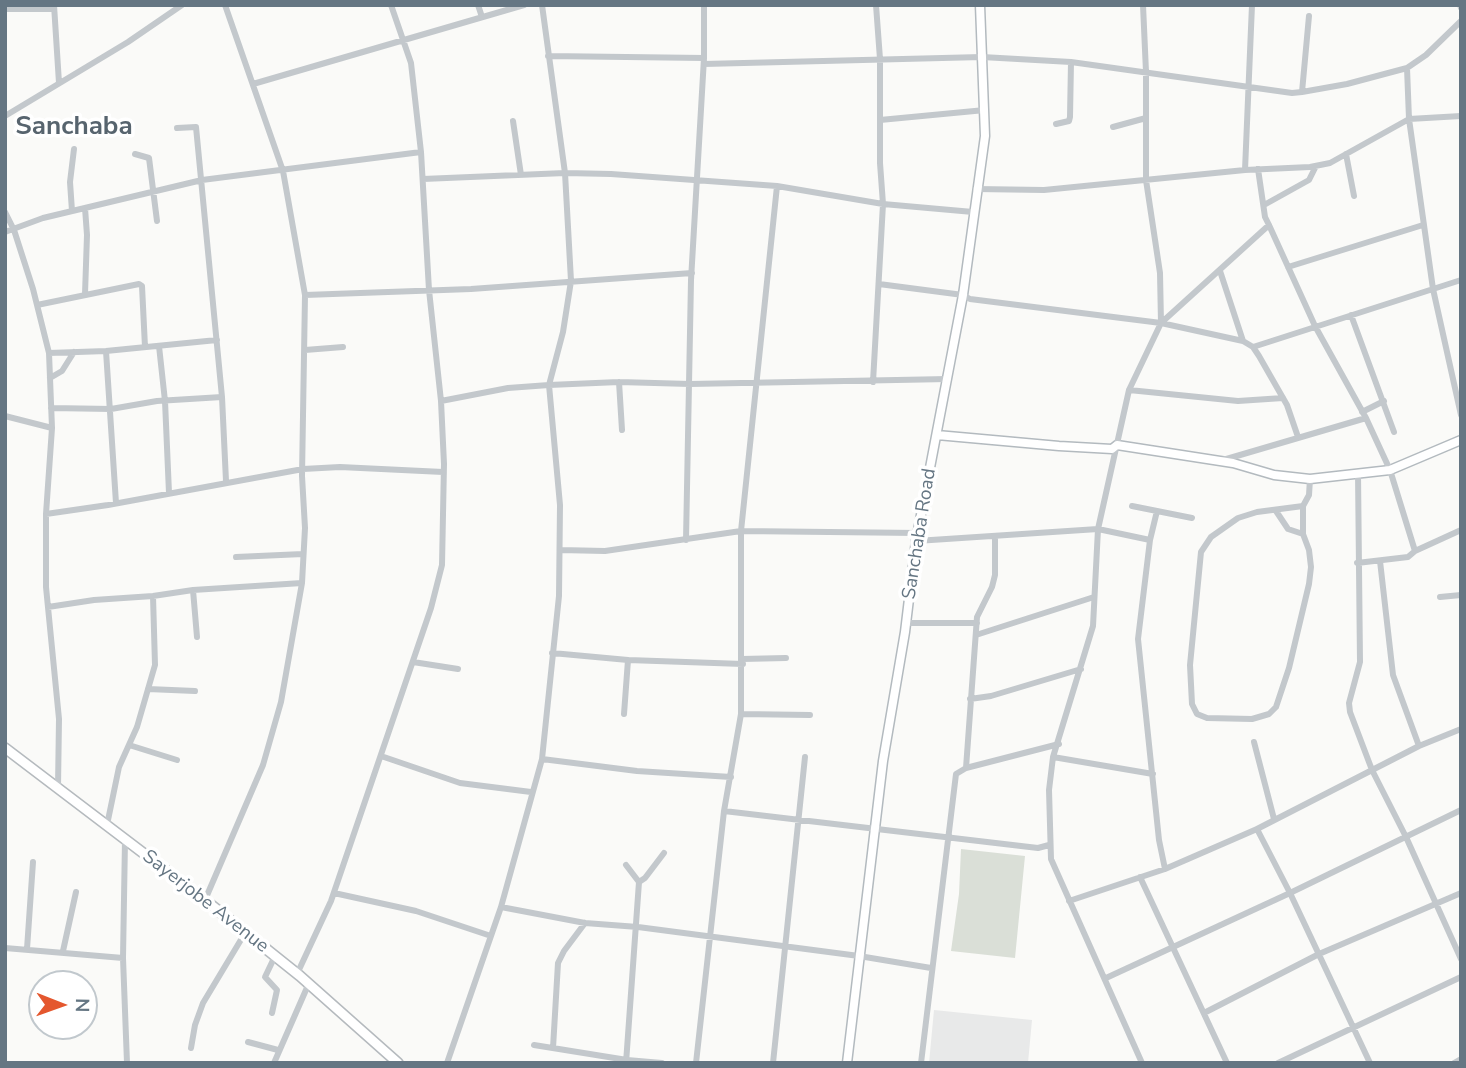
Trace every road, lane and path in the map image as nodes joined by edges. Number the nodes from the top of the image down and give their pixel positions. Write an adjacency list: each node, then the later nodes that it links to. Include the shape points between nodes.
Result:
1 (182, 5): 25 (street, via 128,43)
2 (225, 5): 26 (street)
3 (391, 5): 17 (street)
4 (478, 5): 15 (street)
5 (524, 5): 15 (street)
6 (542, 5): 18 (street)
7 (704, 5): 21 (street)
8 (876, 5): 20 (street)
9 (980, 5): 19 (street, Sanchaba Road)
10 (1143, 5): 24 (street)
11 (1252, 5): 27 (street)
12 (54, 7): 13 (street); 25 (street)
13 (5, 9)
14 (1309, 16): 28 (street)
15 (482, 17): 17 (street)
16 (1461, 21): 23 (street)
17 (403, 39): 26 (street); 40 (street, via 411,63)
18 (548, 56): 21 (street); 47 (street)
19 (982, 57): 20 (street); 22 (street); 29 (street, Sanchaba Road)
20 (880, 59): 21 (street); 34 (street)
21 (704, 61): 51 (street)
22 (1071, 62): 24 (street); 36 (street, via 1070,117)
23 (1407, 68): 28 (street); 33 (street)
24 (1146, 72): 27 (street); 32 (street)
25 (59, 82): 30 (street)
26 (253, 84): 46 (street)
27 (1247, 87): 28 (street); 45 (street)
28 (1303, 92)
29 (985, 110): 34 (street); 54 (street, Sanchaba Road)
30 (6, 114)
31 (1461, 116): 33 (street)
32 (1146, 118): 37 (street); 52 (street)
33 (1409, 119): 42 (street); 65 (street)
34 (880, 120): 57 (street)
35 (513, 121): 48 (street)
36 (1056, 124)
37 (1112, 127)
38 (177, 128): 50 (street, via 196,127)
39 (74, 149): 60 (street)
40 (421, 152): 46 (street); 49 (street)
41 (135, 154): 55 (street, via 149,158)
42 (1346, 154): 43 (street); 56 (street)
43 (1316, 166): 44 (street); 58 (street, via 1310,180)
44 (1258, 169): 45 (street); 58 (street)
45 (1245, 170): 52 (street)
46 (283, 171): 50 (street); 77 (street)
47 (565, 173): 48 (street); 51 (street); 72 (street)
48 (521, 176): 49 (street)
49 (423, 179): 75 (street)
50 (202, 180): 55 (street); 83 (street)
51 (697, 180): 53 (street); 70 (street)
52 (1146, 180): 54 (street, via 1044,190); 81 (street, via 1160,273)
53 (777, 186): 57 (street); 97 (street)
54 (976, 189): 62 (street, Sanchaba Road)
55 (152, 192): 59 (street); 63 (street)
56 (1354, 196)
57 (883, 204): 62 (street); 73 (street)
58 (1264, 205): 64 (street)
59 (85, 208): 60 (street); 76 (street)
60 (72, 211): 66 (street)
61 (5, 212): 66 (street)
62 (973, 212): 78 (street, Sanchaba Road)
63 (157, 221)
64 (1269, 225): 68 (street); 69 (street)
65 (1423, 225): 68 (street); 74 (street)
66 (14, 230): 67 (street); 79 (street)
67 (5, 232)
68 (1288, 267): 82 (street)
69 (1220, 271): 81 (street); 84 (street)
70 (692, 273): 72 (street); 98 (street)
71 (1461, 280): 74 (street)
72 (571, 281): 75 (street); 99 (street)
73 (879, 284): 78 (street); 96 (street)
74 (1433, 289): 80 (street); 109 (street)
75 (429, 290): 77 (street); 104 (street)
76 (85, 294): 79 (street); 86 (street, via 142,286)
77 (305, 295): 89 (street)
78 (963, 296): 81 (street); 94 (street, Sanchaba Road)
79 (37, 305): 92 (street)
80 (1351, 315): 82 (street); 105 (street)
81 (1161, 323): 84 (street); 100 (street)
82 (1315, 326): 88 (street); 108 (street)
83 (217, 340): 85 (street); 101 (street)
84 (1243, 341): 88 (street)
85 (159, 346): 86 (street); 103 (street)
86 (145, 347): 90 (street)
87 (343, 347): 89 (street)
88 (1253, 347): 102 (street)
89 (304, 350): 119 (street)
90 (106, 351): 91 (street); 107 (street)
91 (74, 352): 92 (street); 93 (street, via 62,371)
92 (49, 353): 93 (street)
93 (50, 378): 106 (street)
94 (948, 379): 96 (street); 114 (street, Sanchaba Road)
95 (619, 382): 98 (street); 99 (street); 112 (street)
96 (873, 382): 97 (street)
97 (756, 383): 98 (street); 135 (street)
98 (690, 384): 139 (street)
99 (549, 385): 104 (street); 141 (street)
100 (1129, 390): 102 (street, via 1238,401); 117 (street)
101 (222, 397): 103 (street); 124 (street)
102 (1283, 398): 115 (street)
103 (165, 401): 107 (street); 125 (street)
104 (441, 401): 121 (street)
105 (1384, 401): 108 (street); 113 (street)
106 (51, 408): 107 (street); 111 (street)
107 (111, 409): 126 (street)
108 (1364, 415): 115 (street); 120 (street)
109 (1461, 415)
110 (5, 416): 111 (street)
111 (52, 428): 131 (street)
112 (622, 430)
113 (1394, 432)
114 (937, 435): 117 (street, via 1112,449); 138 (street, Sanchaba Road)
115 (1298, 437): 118 (street)
116 (1461, 440): 120 (street)
117 (1117, 445): 118 (street); 133 (street)
118 (1221, 461): 123 (street)
119 (303, 469): 121 (street); 124 (street); 143 (street)
120 (1390, 470): 122 (street); 142 (street)
121 (443, 472): 162 (street, via 442,565)
122 (1358, 472): 123 (street); 146 (street)
123 (1310, 479): 128 (street)
124 (226, 481): 125 (street)
125 (169, 493): 126 (street)
126 (116, 503): 131 (street)
127 (1132, 506): 129 (street)
128 (1303, 506): 130 (street); 136 (street)
129 (1157, 511): 132 (street); 140 (street)
130 (1276, 511): 136 (street, via 1288,529); 136 (street, via 1238,517 1211,537 1201,552 1190,665 1192,704 1197,714 1252,719 1276,707 1309,584 1309,550)
131 (46, 514): 153 (street)
132 (1192, 518)
133 (1098, 529): 137 (street); 140 (street); 151 (street)
134 (1461, 530): 142 (street)
135 (741, 531): 138 (street); 139 (street); 161 (street)
136 (1303, 534)
137 (995, 536): 138 (street); 155 (street, via 995,575)
138 (916, 537): 154 (street, Sanchaba Road)
139 (686, 540): 141 (street, via 605,551)
140 (1150, 540): 184 (street, via 1138,639)
141 (561, 550): 158 (street)
142 (1415, 551): 145 (street, via 1408,557)
143 (303, 554): 144 (street); 147 (street)
144 (236, 557)
145 (1380, 561): 146 (street); 175 (street, via 1393,675)
146 (1357, 563): 183 (street, via 1360,662 1349,703)
147 (302, 583): 148 (street); 209 (street, via 287,674 263,765)
148 (193, 590): 150 (street); 157 (street)
149 (1461, 595): 152 (street)
150 (153, 596): 153 (street); 165 (street, via 155,665)
151 (1094, 597): 156 (street); 164 (street, via 1093,626)
152 (1440, 597)
153 (48, 607): 186 (street, via 60,719)
154 (906, 623): 155 (street); 193 (street, Sanchaba Road)
155 (977, 623): 156 (street)
156 (976, 635): 167 (street)
157 (197, 636)
158 (552, 653): 160 (street); 181 (street)
159 (786, 658): 161 (street)
160 (628, 660): 161 (street); 168 (street)
161 (742, 661): 169 (street)
162 (413, 662): 163 (street); 177 (street)
163 (458, 669)
164 (1081, 669): 167 (street); 173 (street)
165 (148, 690): 166 (street); 174 (street)
166 (195, 691)
167 (970, 699): 182 (street)
168 (624, 714)
169 (741, 714): 170 (street); 185 (street)
170 (810, 715)
171 (1461, 729): 175 (street)
172 (1254, 742): 190 (street)
173 (1059, 744): 179 (street); 182 (street)
174 (129, 745): 180 (street); 192 (street, via 119,767)
175 (1419, 746): 183 (street)
176 (5, 748): 186 (main road, Sayerjobe Avenue)
177 (381, 756): 187 (street, via 460,783); 207 (street)
178 (805, 757): 191 (street)
179 (1053, 757): 184 (street); 198 (street)
180 (177, 760)
181 (542, 760): 185 (street); 187 (street)
182 (966, 768): 195 (street, via 956,774)
183 (1373, 770): 190 (street); 196 (street)
184 (1153, 774): 202 (street)
185 (731, 777): 189 (street)
186 (58, 787): 192 (main road, Sayerjobe Avenue)
187 (531, 792): 212 (street)
188 (1461, 810): 196 (street)
189 (724, 811): 191 (street); 217 (street)
190 (1274, 818): 194 (street)
191 (797, 821): 193 (street); 219 (street)
192 (107, 825): 197 (main road, Sayerjobe Avenue)
193 (874, 828): 195 (street); 225 (street, Sanchaba Road)
194 (1256, 829): 202 (street); 206 (street)
195 (947, 836): 198 (street, via 1038,848); 228 (street)
196 (1406, 837): 206 (street); 211 (street)
197 (125, 840): 209 (main road, Sayerjobe Avenue); 226 (street)
198 (1049, 845): 210 (street)
199 (664, 853): 204 (street)
200 (33, 862): 221 (street)
201 (626, 865): 204 (street)
202 (1164, 869): 203 (street)
203 (1140, 877): 210 (street); 218 (street)
204 (639, 882): 214 (street)
205 (76, 892): 222 (street)
206 (1290, 892): 218 (street); 223 (street)
207 (334, 893): 216 (street, via 416,911); 229 (street)
208 (1461, 893): 211 (street)
209 (205, 900): 215 (main road, Sayerjobe Avenue)
210 (1069, 901): 231 (street)
211 (1436, 905): 223 (street); 227 (street)
212 (501, 907): 213 (street); 216 (street)
213 (585, 923): 214 (street); 239 (street, via 558,963)
214 (638, 928): 217 (street); 242 (street)
215 (245, 933): 224 (main road, Sayerjobe Avenue); 238 (street, via 203,1003)
216 (491, 936): 246 (street)
217 (710, 937): 219 (street); 248 (street)
218 (1172, 946): 231 (street); 234 (street)
219 (786, 947): 225 (street); 249 (street)
220 (5, 948): 221 (street)
221 (27, 949): 222 (street)
222 (63, 951): 226 (street)
223 (1319, 954): 234 (street); 235 (street)
224 (275, 956): 229 (main road, Sayerjobe Avenue); 233 (street, via 265,977 277,990)
225 (859, 956): 228 (street); 250 (street, Sanchaba Road)
226 (123, 958): 243 (street)
227 (1461, 958)
228 (931, 968): 251 (street)
229 (297, 974): 232 (main road, Sayerjobe Avenue)
230 (1461, 977): 235 (street)
231 (1106, 978): 252 (street)
232 (309, 983): 240 (street); 245 (main road, Sayerjobe Avenue)
233 (272, 1013)
234 (1204, 1013): 253 (street)
235 (1354, 1027): 254 (street); 255 (street)
236 (248, 1042): 240 (street)
237 (534, 1045): 239 (street)
238 (191, 1048)
239 (553, 1048): 242 (street)
240 (278, 1050): 244 (street)
241 (1461, 1059): 256 (street)
242 (626, 1061): 247 (street)
243 (127, 1063)
244 (274, 1063)
245 (398, 1063)
246 (447, 1063)
247 (662, 1063)
248 (696, 1063)
249 (773, 1063)
250 (847, 1063)
251 (921, 1063)
252 (1142, 1063)
253 (1227, 1063)
254 (1278, 1063)
255 (1370, 1063)
256 (1454, 1063)

